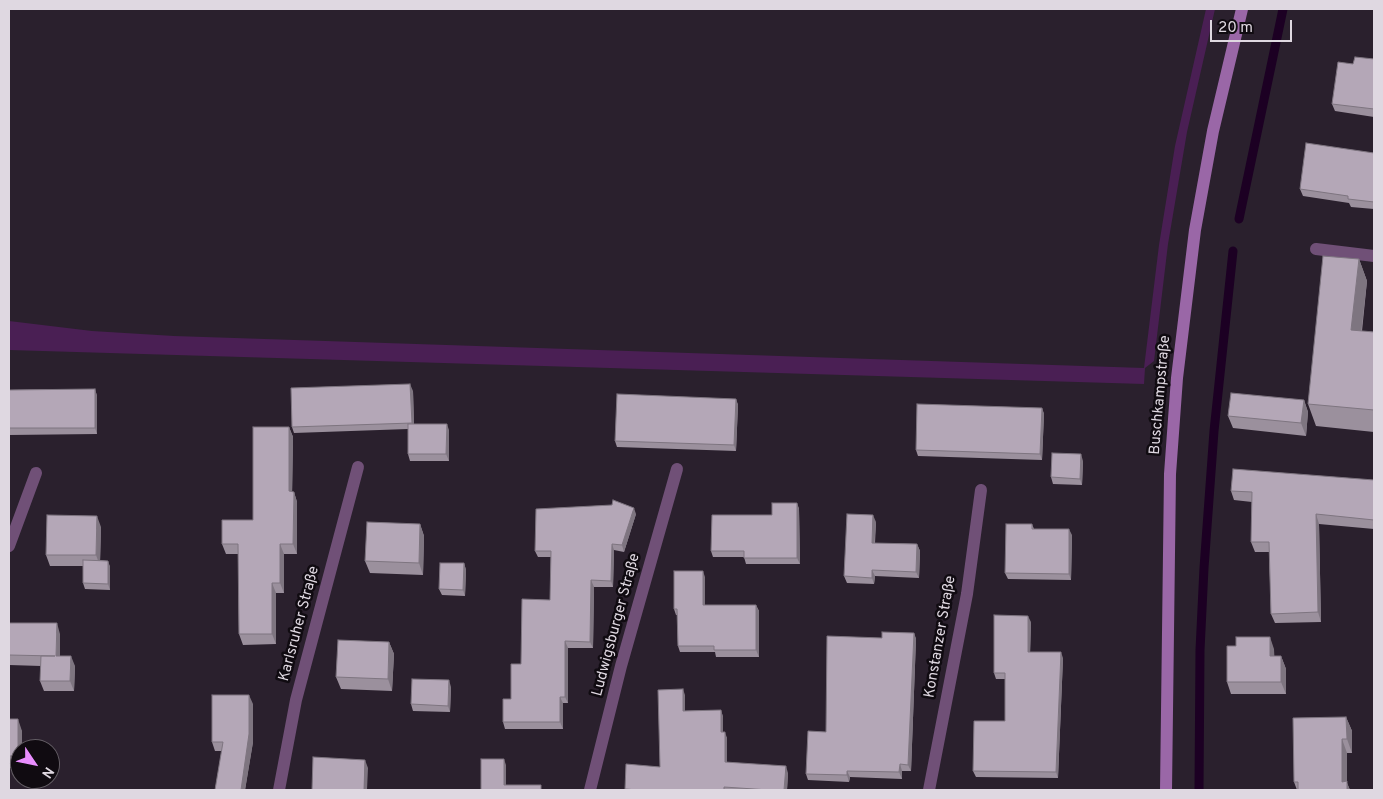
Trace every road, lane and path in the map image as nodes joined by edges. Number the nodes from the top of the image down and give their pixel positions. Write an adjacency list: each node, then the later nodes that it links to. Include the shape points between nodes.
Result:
1 (1242, 9): 12 (main road, Buschkampstraße, via 1213,130 1195,230 1177,378 1170,484)
2 (1316, 249): 3 (street)
3 (1374, 256)
4 (358, 467): 9 (street, Karlsruher Straße, via 296,700)
5 (677, 469): 10 (street, Ludwigsburger Straße, via 621,666)
6 (36, 472): 8 (street)
7 (981, 490): 11 (street, Konstanzer Straße, via 967,594)
8 (9, 546)
9 (279, 790)
10 (590, 790)
11 (929, 790)
12 (1166, 790)

